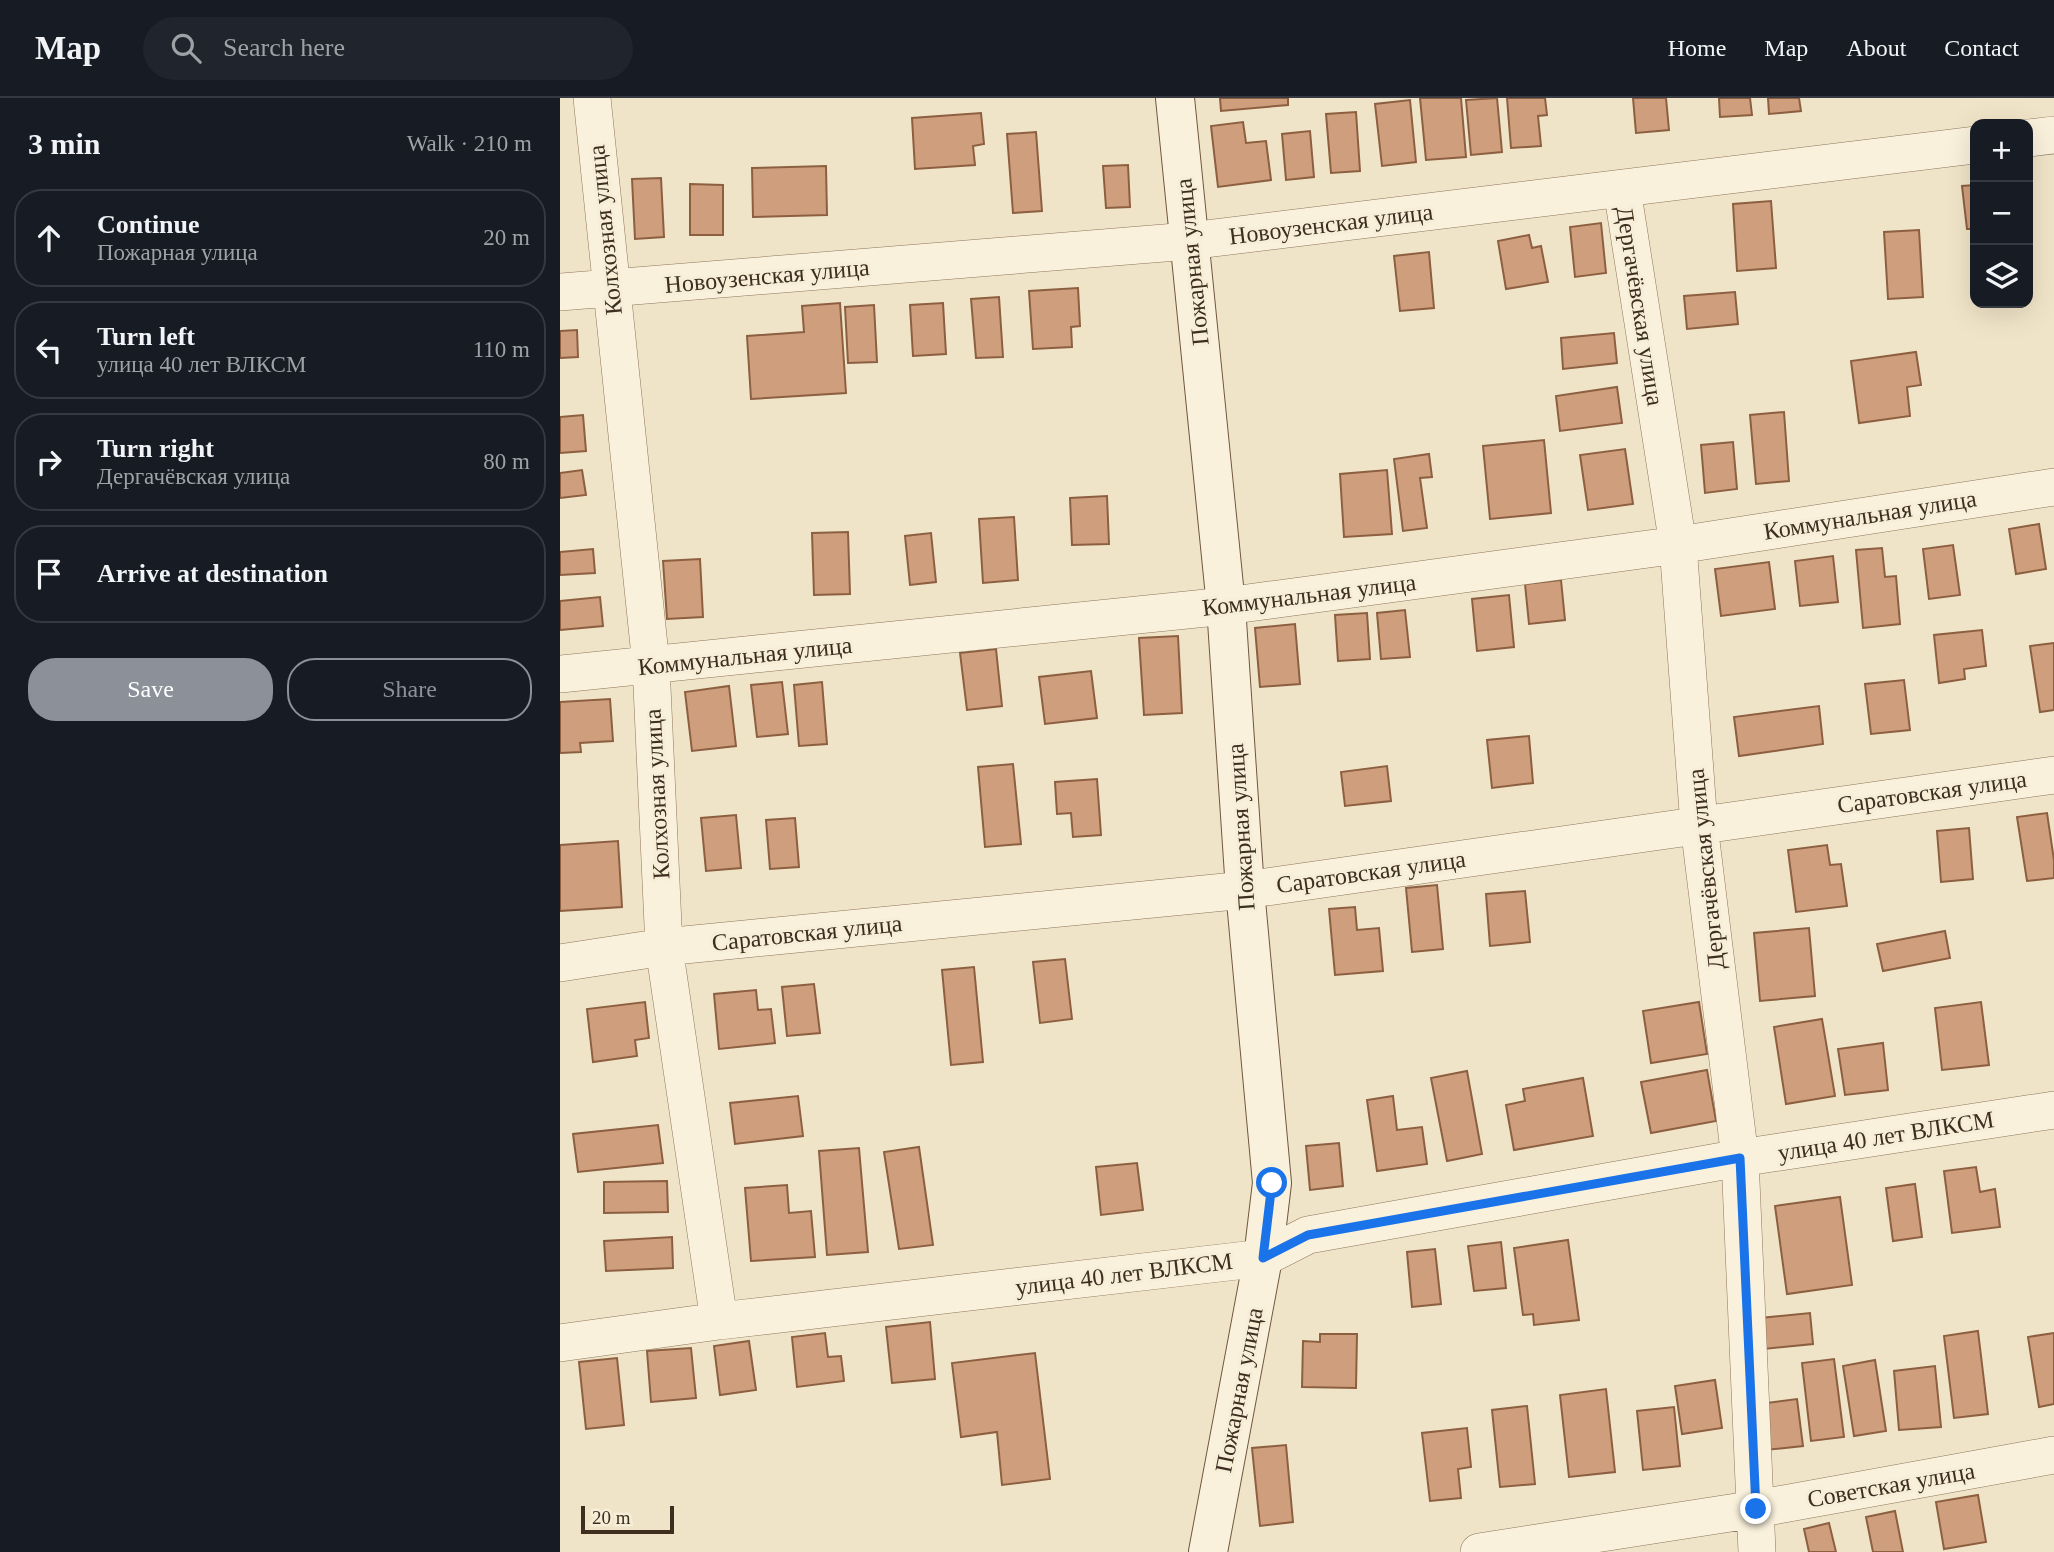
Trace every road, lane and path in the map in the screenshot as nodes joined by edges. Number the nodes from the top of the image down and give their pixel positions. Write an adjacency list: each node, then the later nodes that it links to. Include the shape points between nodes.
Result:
1 (592, 98): 8 (street, Колхозная улица)
2 (1175, 98): 7 (street, Пожарная улица)
3 (2054, 135): 4 (street)
4 (2033, 137)
5 (1970, 146): 6 (street, Новоузенская улица)
6 (1622, 189): 7 (street, Новоузенская улица); 11 (street, Дергачёвская улица)
7 (1189, 241): 8 (street, Новоузенская улица); 12 (street, Пожарная улица)
8 (612, 289): 9 (street, Новоузенская улица); 13 (street, Колхозная улица)
9 (560, 292)
10 (2054, 487): 11 (street, Коммунальная улица)
11 (1678, 545): 12 (street, Коммунальная улица); 16 (street, Дергачёвская улица)
12 (1226, 606): 13 (street, Коммунальная улица); 17 (street, Пожарная улица)
13 (651, 666): 14 (street, Коммунальная улица); 18 (street, Колхозная улица)
14 (560, 674)
15 (2054, 775): 16 (street, Саратовская улица)
16 (1699, 825): 17 (street, Саратовская улица); 21 (street, Дергачёвская улица)
17 (1245, 890): 18 (street, Саратовская улица); 22 (street, Пожарная улица, via 1272,1183)
18 (664, 947): 19 (street, Саратовская улица); 23 (street, Колхозная улица)
19 (560, 963)
20 (2054, 1110): 21 (street, улица 40 лет ВЛКСМ)
21 (1740, 1158): 22 (street, улица 40 лет ВЛКСМ, via 1308,1235); 26 (street, Дергачёвская улица)
22 (1263, 1258): 23 (street, улица 40 лет ВЛКСМ); 27 (street, Пожарная улица)
23 (719, 1321): 24 (street, улица 40 лет ВЛКСМ)
24 (560, 1343)
25 (2054, 1455): 26 (street, Советская улица)
26 (1756, 1509): 28 (street, Советская улица); 29 (street, Дергачёвская улица)
27 (1208, 1552)
28 (1479, 1552)
29 (1757, 1552)

